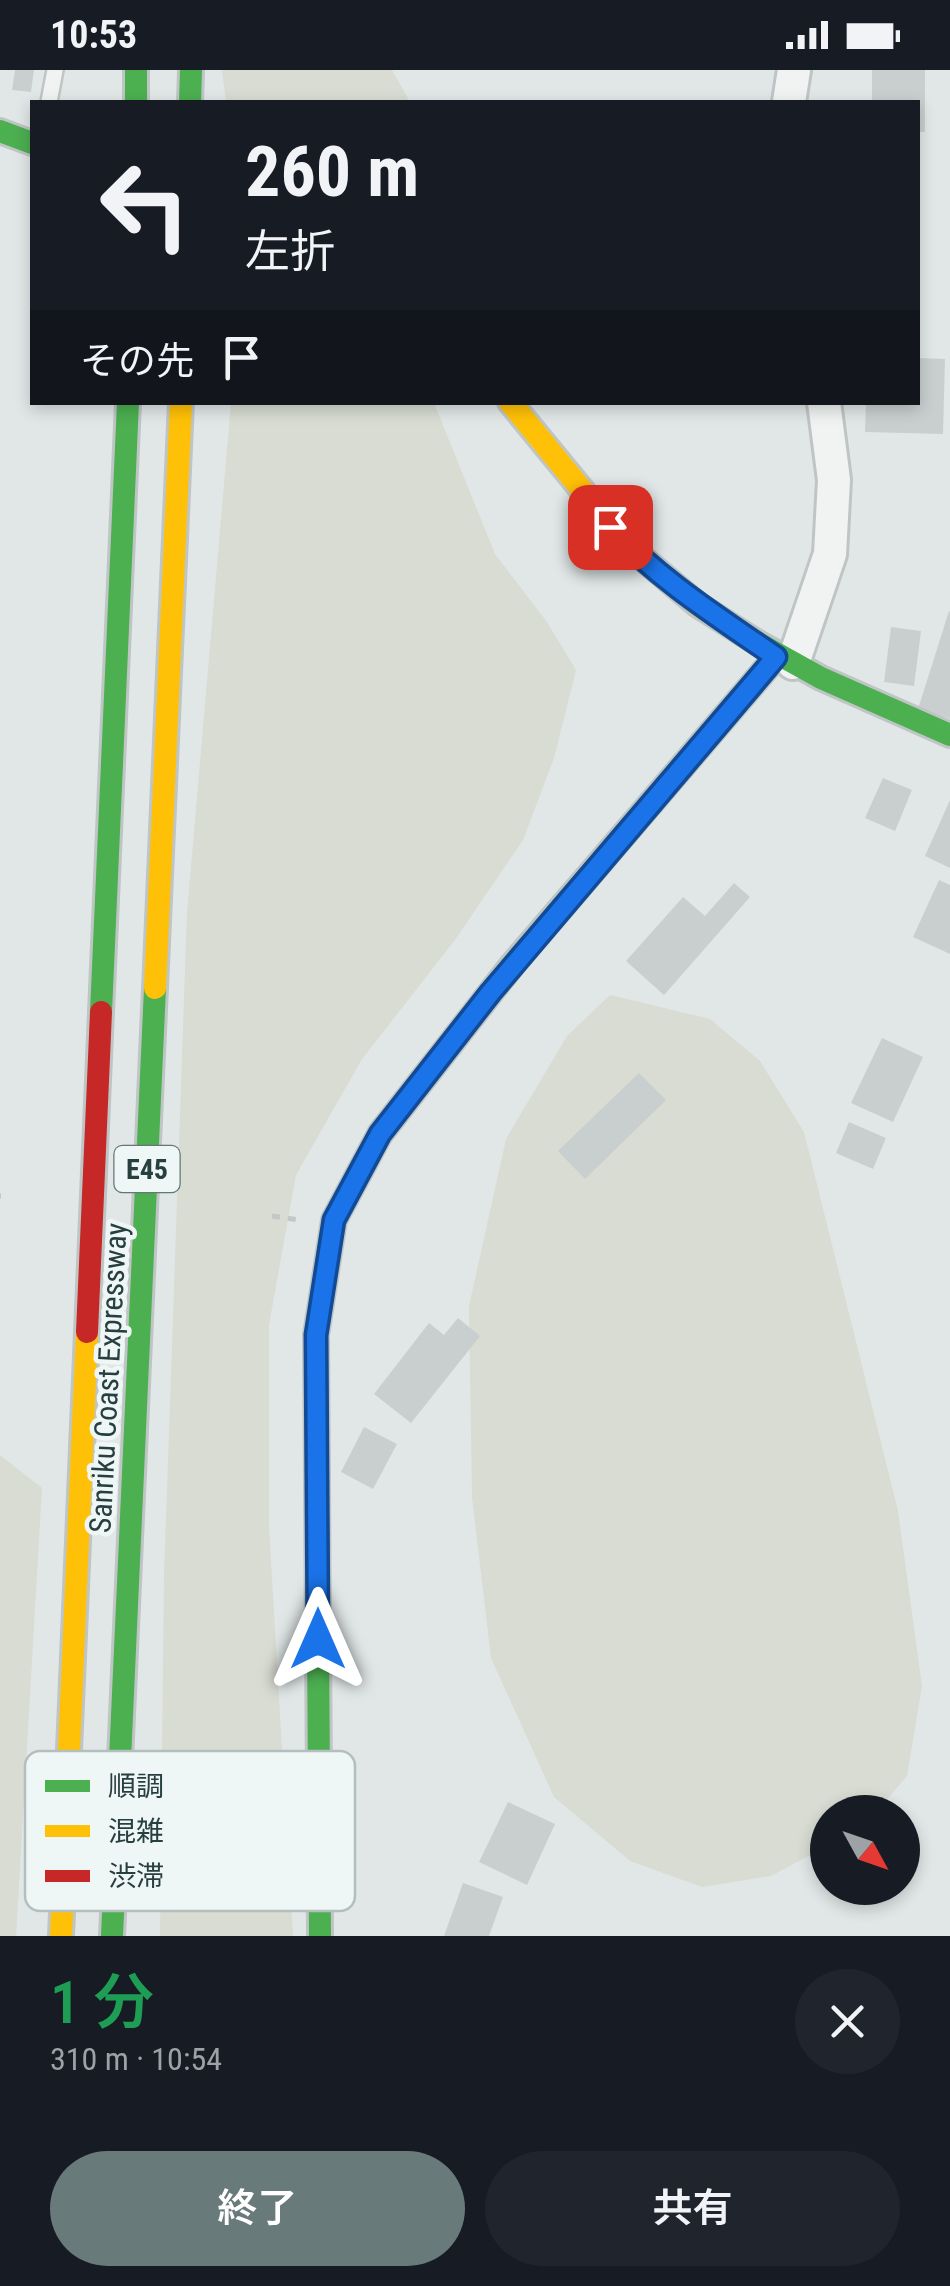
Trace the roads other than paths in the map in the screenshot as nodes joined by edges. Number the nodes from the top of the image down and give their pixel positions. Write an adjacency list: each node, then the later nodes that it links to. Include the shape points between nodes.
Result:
1 (55, 70): 5 (lane)
2 (136, 70): 6 (main road)
3 (190, 70): 7 (main road)
4 (794, 70): 8 (street)
5 (49, 100)
6 (136, 100)
7 (190, 100)
8 (789, 100)
9 (0, 131): 10 (main road)
10 (30, 142)
11 (128, 405): 17 (main road, Sanriku Coast Expressway / E45)
12 (181, 405): 18 (main road, Sanriku Coast Expressway / E45)
13 (512, 405): 15 (main road, via 630,548)
14 (824, 405): 15 (street, via 834,480 830,554)
15 (784, 660): 16 (main road); 19 (main road, via 513,964 380,1134 334,1220 316,1335)
16 (950, 735)
17 (69, 1751)
18 (120, 1751)
19 (319, 1751)
20 (62, 1911): 22 (main road, Sanriku Coast Expressway / E45)
21 (320, 1911): 23 (main road)
22 (61, 1936)
23 (320, 1936)

